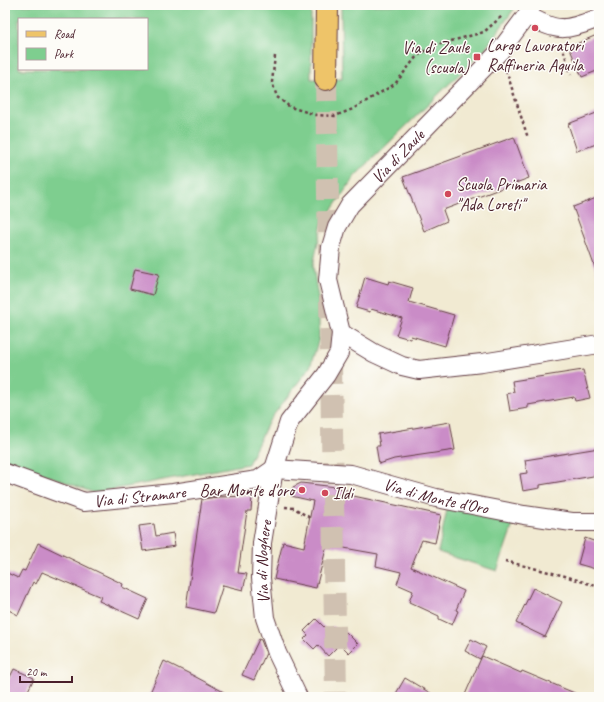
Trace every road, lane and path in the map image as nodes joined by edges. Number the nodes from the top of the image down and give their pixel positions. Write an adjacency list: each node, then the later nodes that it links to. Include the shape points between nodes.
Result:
1 (326, 5): 8 (main road)
2 (529, 10): 4 (street, via 541,24); 5 (street, Via di Zaule); 6 (path, via 509,10 484,32 433,46 417,56 395,84 353,109 335,116 316,115 290,107 277,97 272,82)
3 (599, 18): 4 (street)
4 (564, 29): 7 (path)
5 (500, 51): 9 (path); 10 (street, Via di Zaule, via 350,205 337,227 331,247 328,280)
6 (275, 56)
7 (572, 75)
8 (326, 79)
9 (528, 138)
10 (341, 333): 11 (street, via 402,366 419,370 482,363); 12 (street, Via di Zaule, via 339,353 326,375 289,422)
11 (599, 344)
12 (274, 469): 13 (street, Via di Stramare, via 258,480 173,493 84,502); 16 (street, Via di Monte d'Oro, via 351,474 436,498 517,514 572,522); 19 (street, Via di Noghere, via 262,543 261,584 265,618 277,653)
13 (5, 474)
14 (294, 508): 15 (path)
15 (310, 518)
16 (599, 522)
17 (505, 561): 18 (path)
18 (599, 586)
19 (298, 697)

